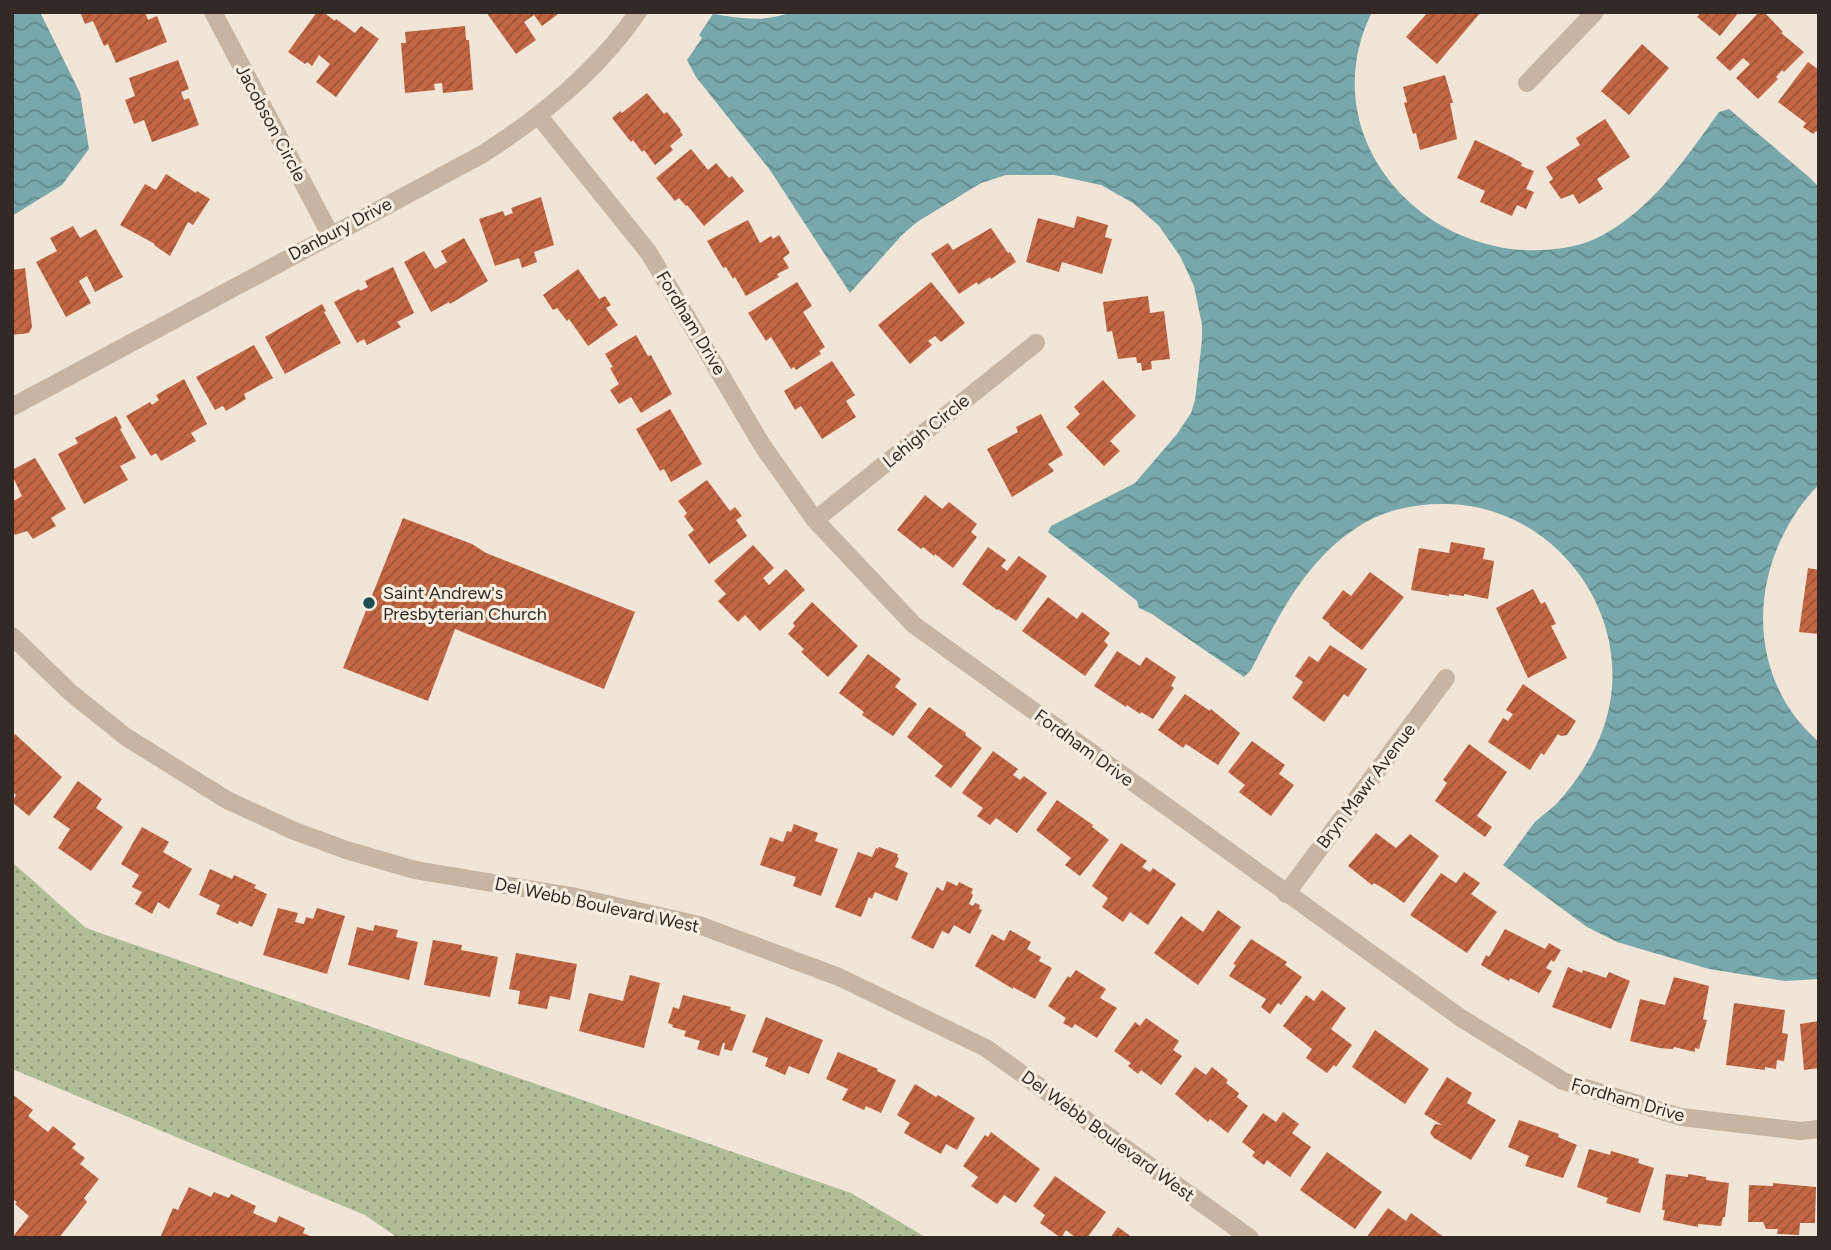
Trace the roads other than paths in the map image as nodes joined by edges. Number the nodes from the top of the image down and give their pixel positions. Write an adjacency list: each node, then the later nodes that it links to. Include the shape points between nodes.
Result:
1 (213, 12): 6 (street, Jacobson Circle)
2 (638, 12): 5 (street, Danbury Drive, via 602,57)
3 (1595, 12): 4 (street)
4 (1527, 83)
5 (538, 116): 6 (street, Danbury Drive, via 481,155); 9 (street, Fordham Drive, via 649,253 762,444)
6 (330, 234): 8 (street, Danbury Drive)
7 (1036, 343): 9 (street, Lehigh Circle)
8 (12, 407)
9 (816, 520): 12 (street, Fordham Drive, via 914,625)
10 (12, 636): 14 (street, Del Webb Boulevard West, via 71,693 126,737 227,800 292,830 415,870 576,897 699,925 839,977 986,1048)
11 (1446, 678): 12 (street, Bryn Mawr Avenue)
12 (1286, 894): 13 (street, Fordham Drive, via 1461,1018 1563,1081 1681,1117 1800,1131)
13 (1819, 1129)
14 (1250, 1238)

